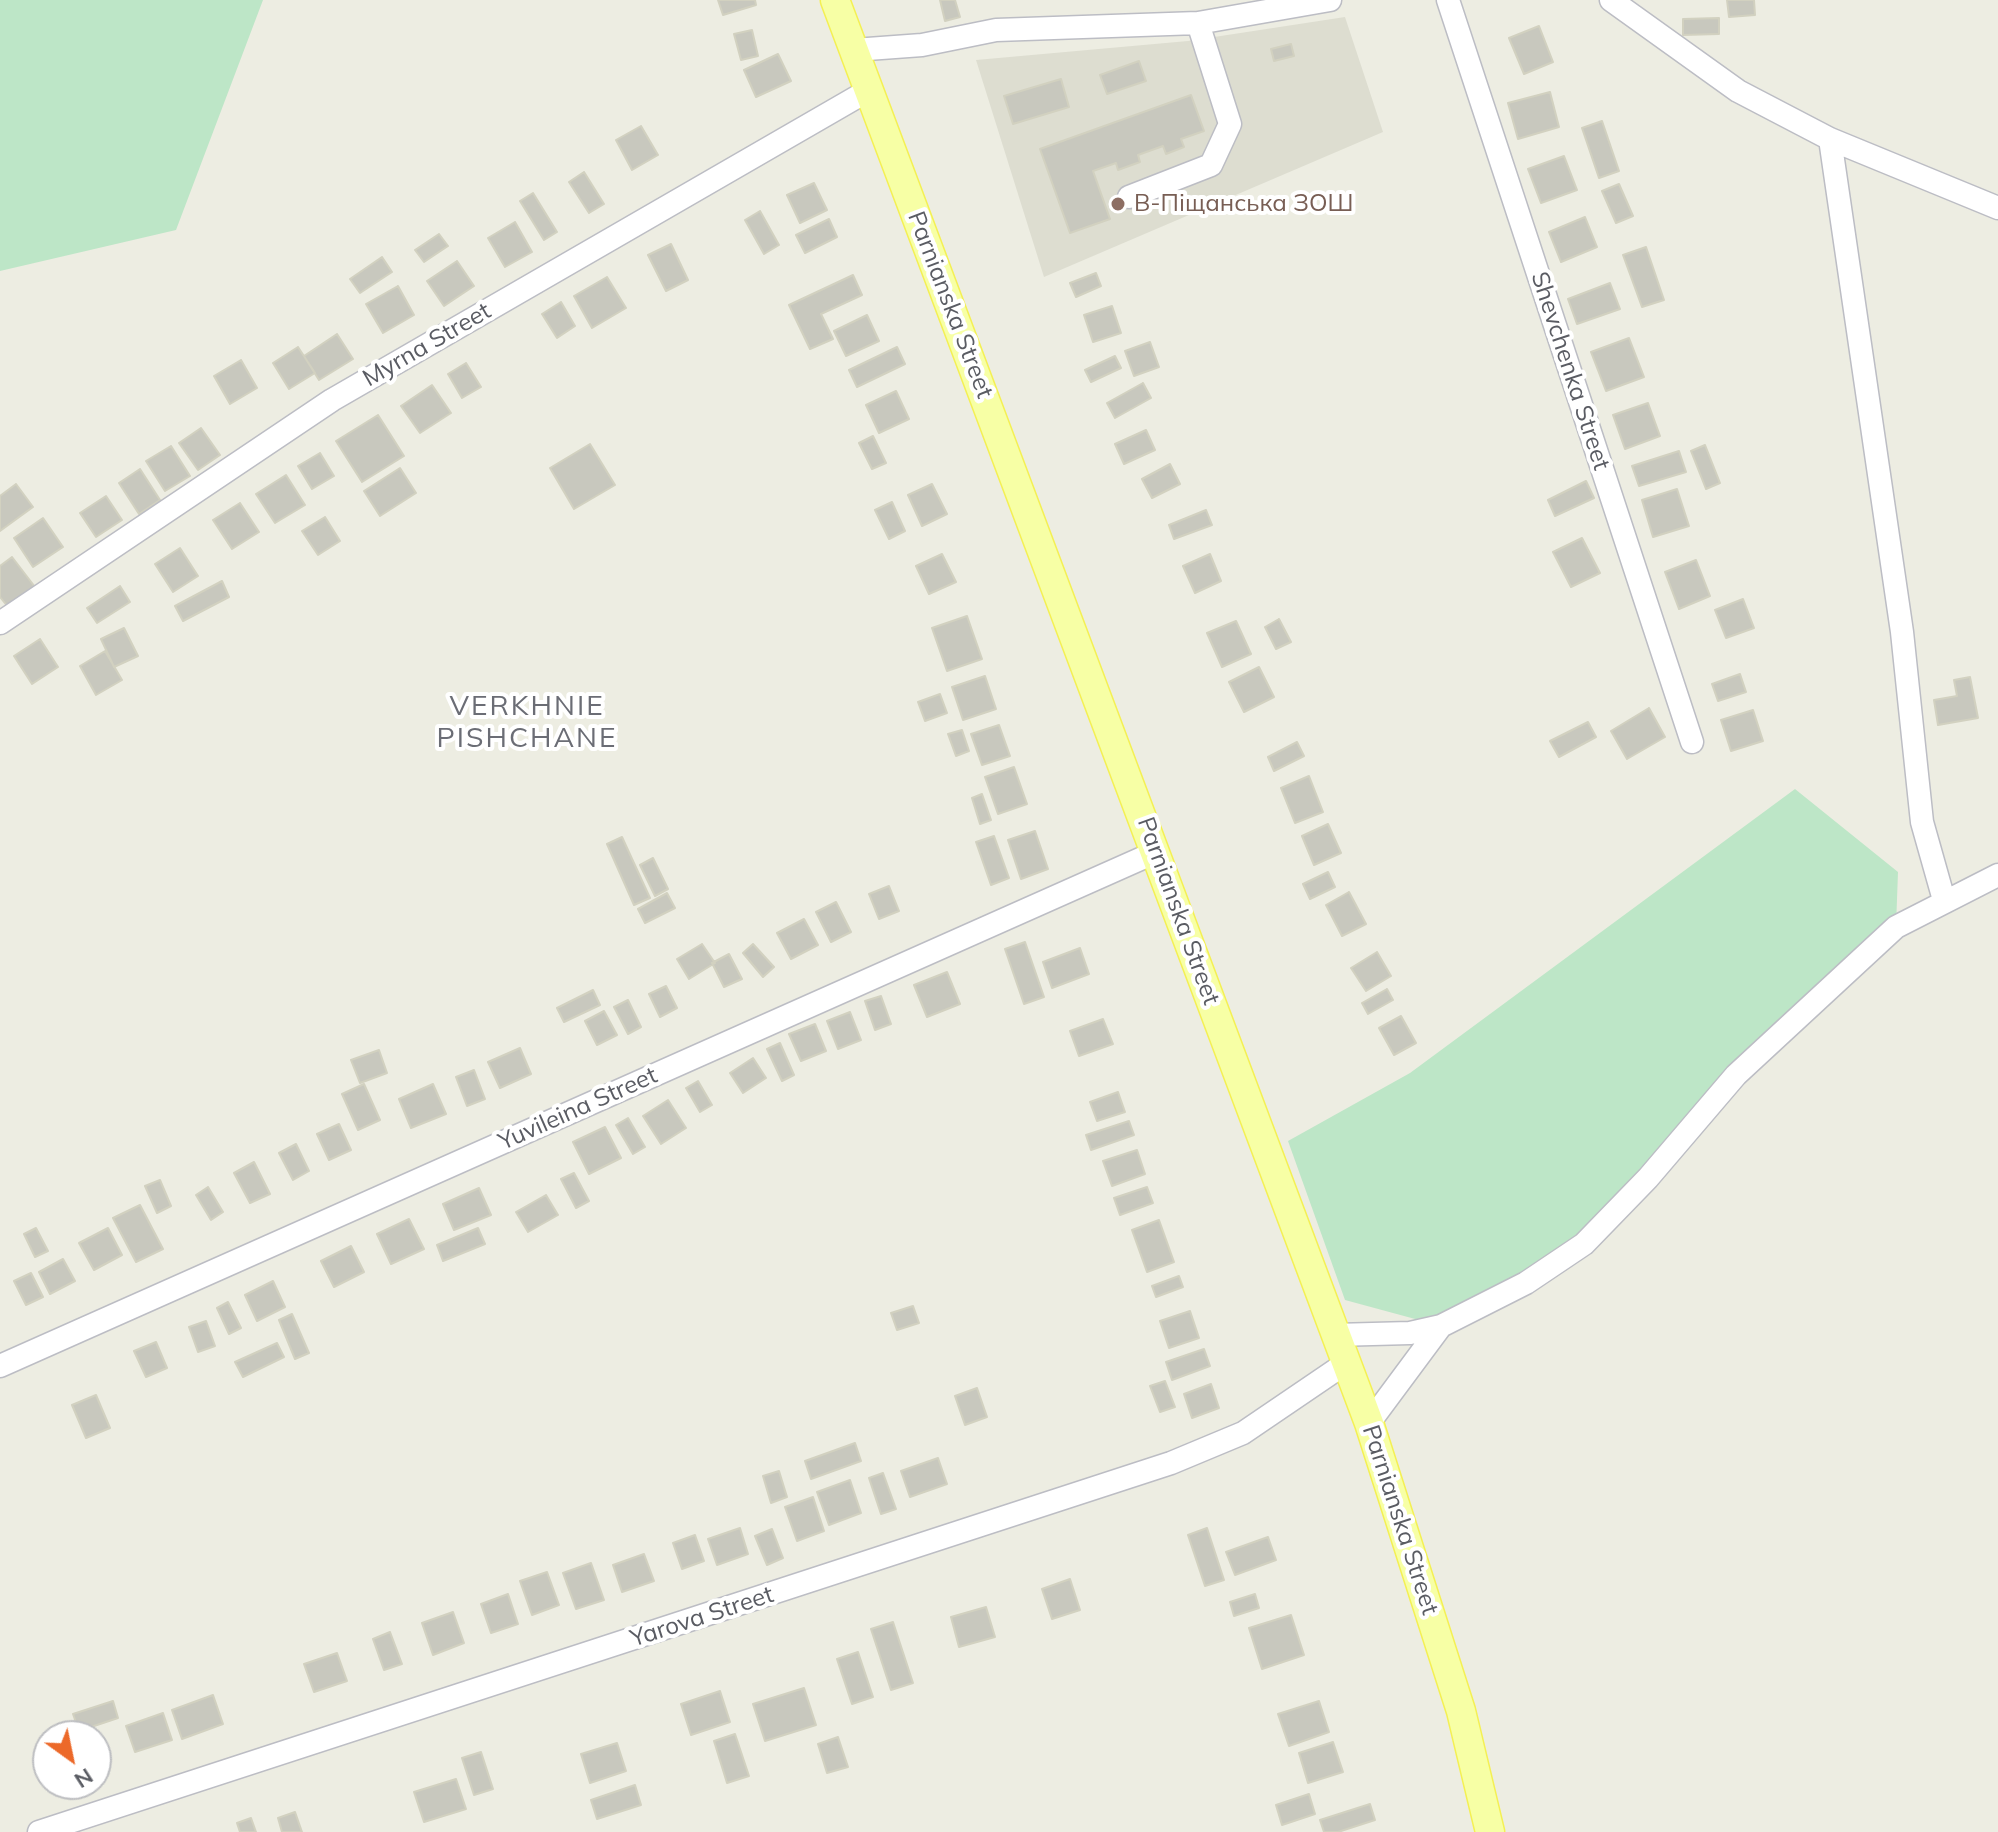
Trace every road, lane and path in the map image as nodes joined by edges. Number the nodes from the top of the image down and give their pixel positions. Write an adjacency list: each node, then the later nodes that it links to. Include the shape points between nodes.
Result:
1 (835, 0): 6 (main road, Parnianska Street)
2 (1330, 0): 5 (street)
3 (1448, 0): 12 (street, Shevchenka Street)
4 (1611, 0): 8 (street, via 1738,91)
5 (1198, 23): 6 (street, via 996,30 922,45); 9 (street, via 1230,124 1211,165)
6 (854, 50): 7 (main road, Parnianska Street)
7 (869, 90): 11 (street, Myrna Street, via 332,400); 13 (main road, Parnianska Street)
8 (1830, 139): 10 (street); 15 (street, via 1900,617 1922,822)
9 (1129, 197)
10 (1998, 208)
11 (0, 623)
12 (1692, 742)
13 (1156, 852): 17 (main road, Parnianska Street); 19 (street, Yuvileina Street)
14 (1998, 875): 15 (street)
15 (1944, 900): 16 (street, via 1896,927 1736,1075 1584,1244 1526,1283)
16 (1441, 1326): 17 (street, via 1410,1333); 20 (street)
17 (1335, 1335): 18 (main road, Parnianska Street)
18 (1346, 1363): 20 (main road, Parnianska Street); 21 (street, Yarova Street, via 1243,1433 1171,1463)
19 (0, 1366)
20 (1369, 1423): 22 (main road, Parnianska Street, via 1461,1711)
21 (39, 1832)
22 (1490, 1832)

